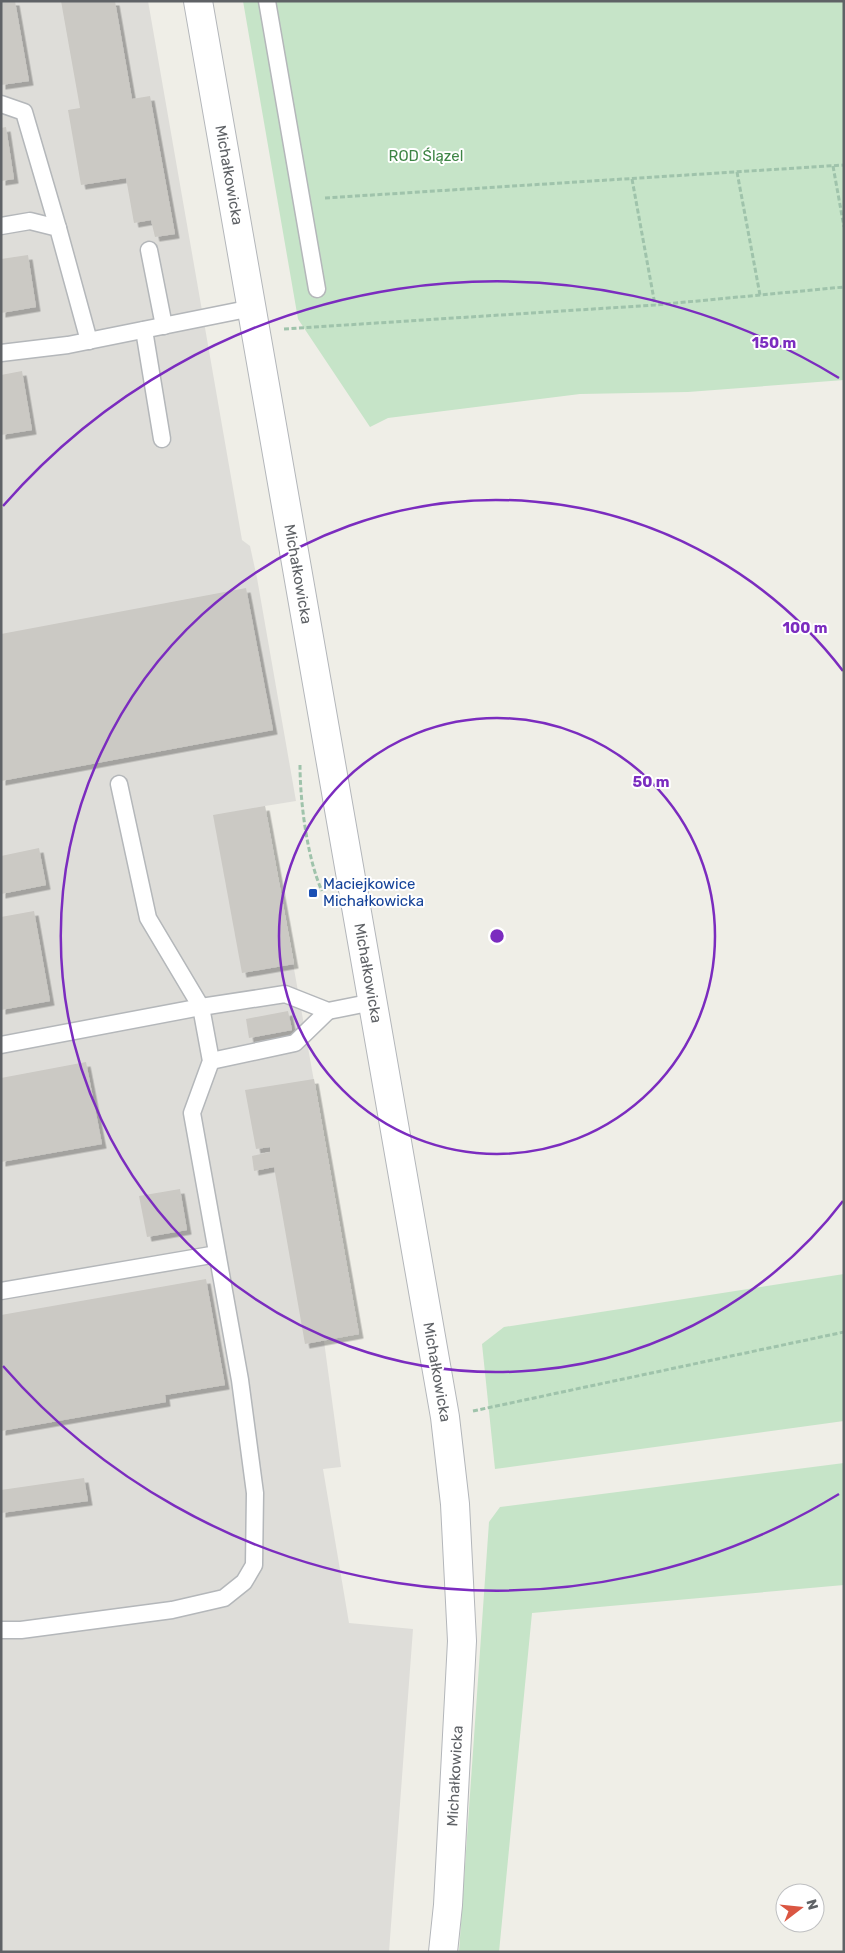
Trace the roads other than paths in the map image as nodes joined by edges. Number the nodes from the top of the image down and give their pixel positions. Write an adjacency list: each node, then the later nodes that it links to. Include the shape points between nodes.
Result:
1 (198, 1): 8 (street, Michałkowicka)
2 (267, 1): 7 (lane)
3 (1, 104): 5 (lane, via 24,112)
4 (1, 226): 5 (lane, via 30,221)
5 (58, 228): 11 (lane)
6 (149, 250): 9 (lane)
7 (317, 289)
8 (254, 319): 9 (lane); 15 (street, Michałkowicka)
9 (164, 326): 10 (lane)
10 (144, 330): 11 (lane); 13 (lane)
11 (89, 341): 12 (lane)
12 (1, 353)
13 (162, 439)
14 (119, 784): 16 (lane, via 148,918)
15 (373, 1002): 17 (lane); 23 (street, Michałkowicka, via 445,1417 455,1504 462,1641)
16 (201, 1007): 17 (lane, via 286,994); 18 (lane); 19 (lane)
17 (328, 1010): 19 (lane, via 295,1043)
18 (1, 1045)
19 (211, 1062): 20 (lane, via 192,1113)
20 (217, 1254): 21 (lane); 22 (lane, via 240,1380 255,1493 254,1565 244,1582 224,1598 172,1610)
21 (1, 1291)
22 (1, 1630)
23 (443, 1952)

